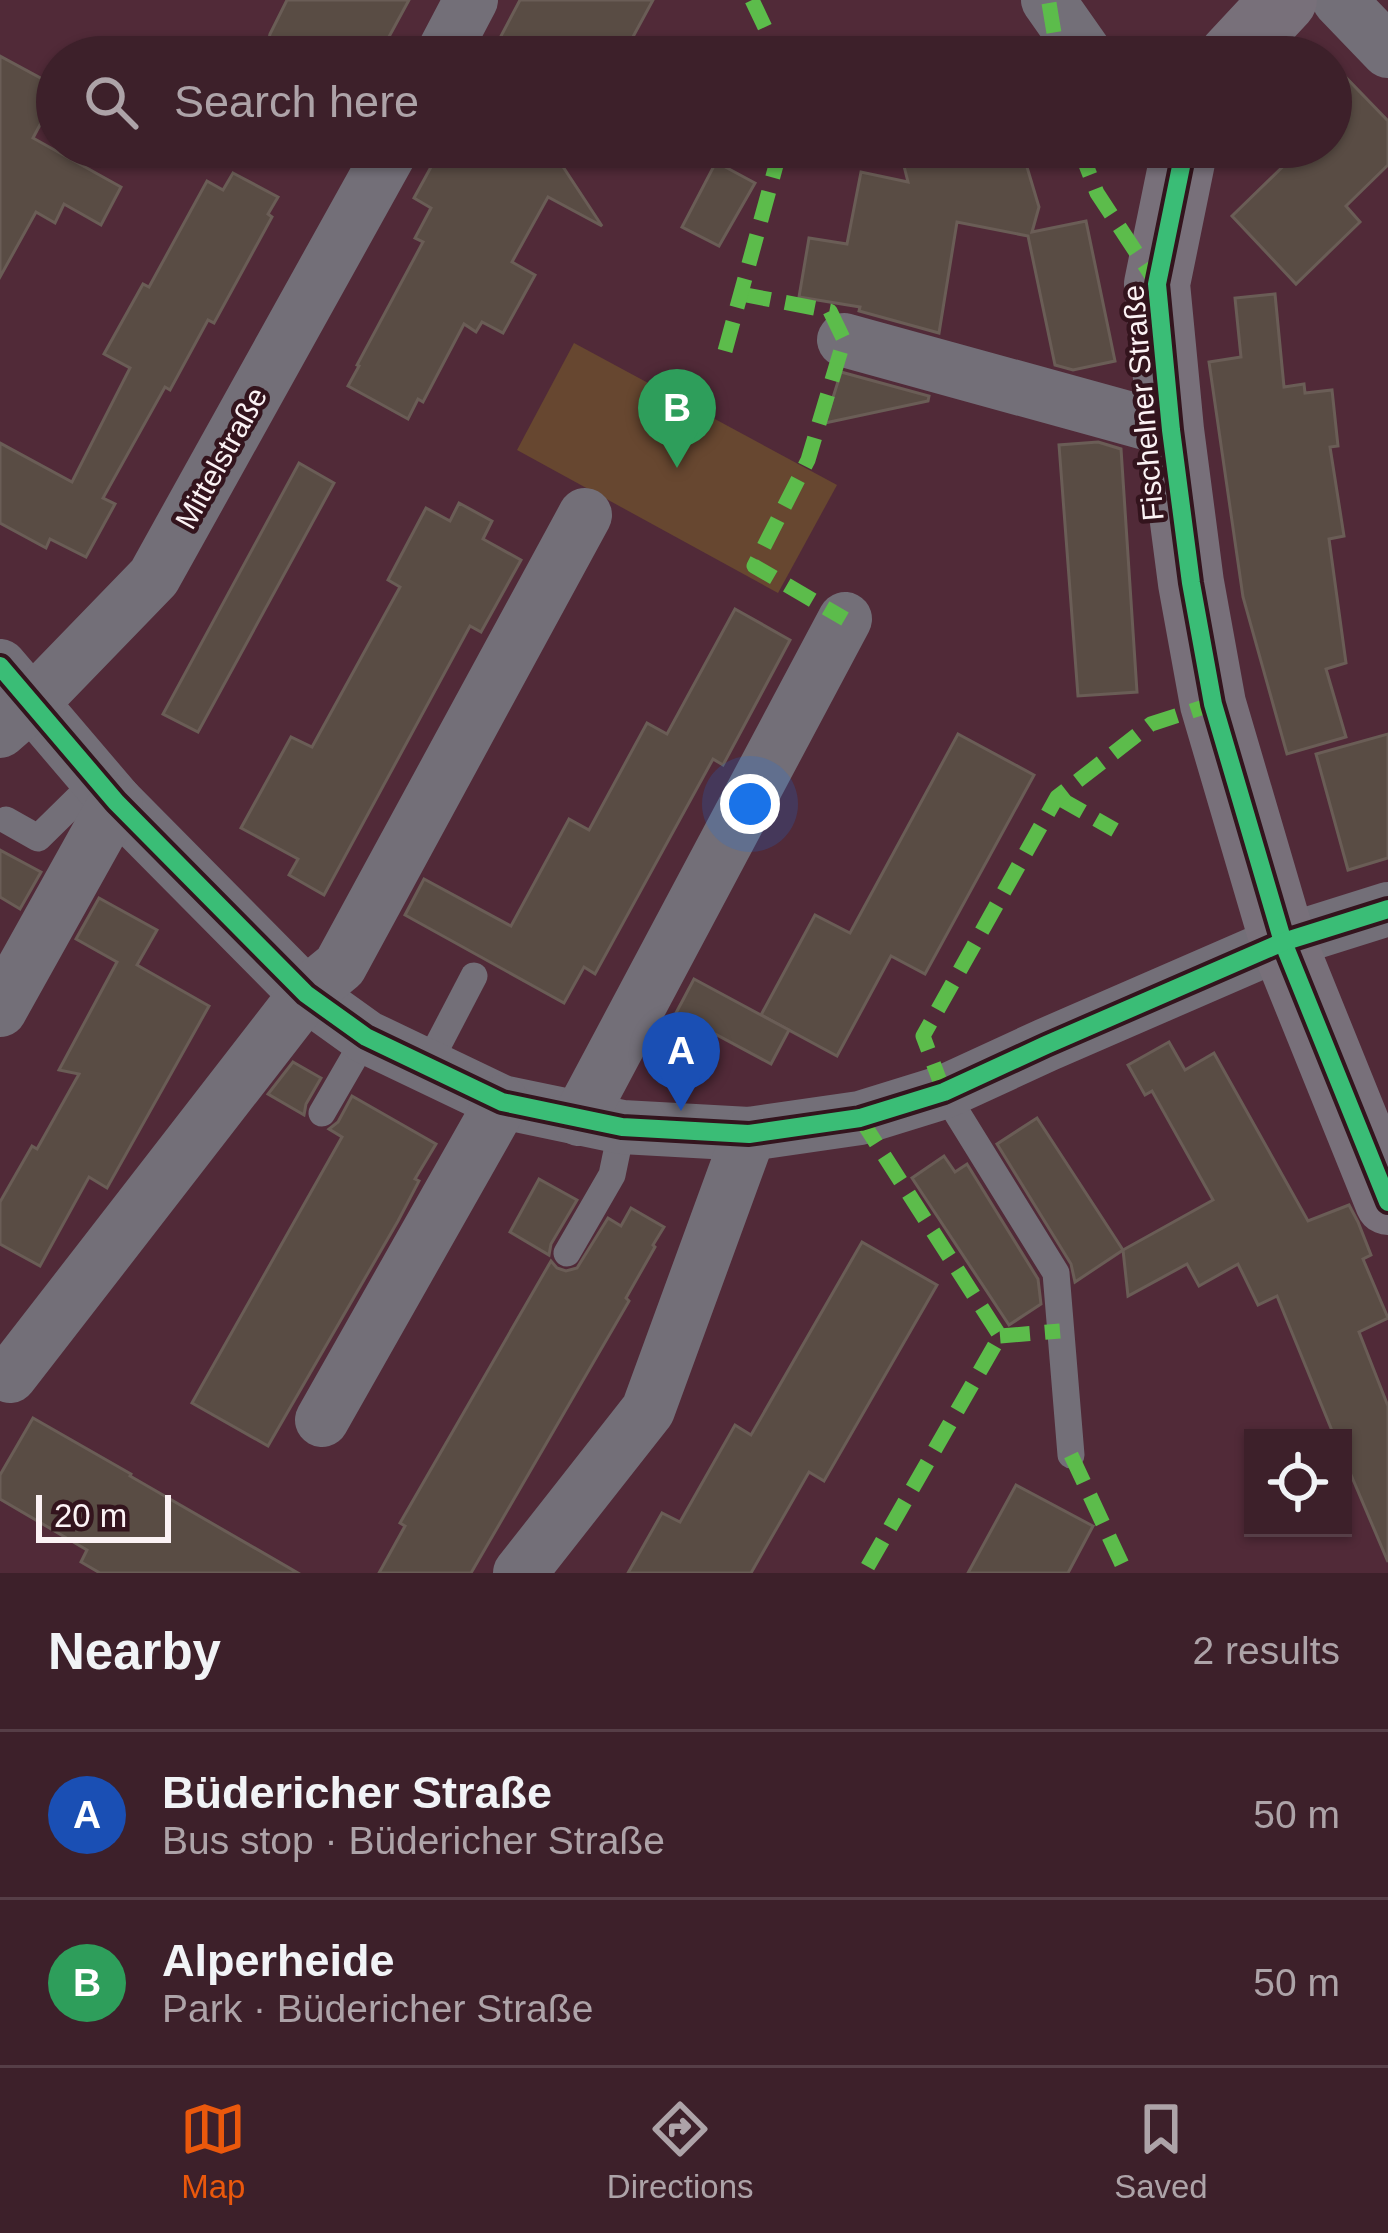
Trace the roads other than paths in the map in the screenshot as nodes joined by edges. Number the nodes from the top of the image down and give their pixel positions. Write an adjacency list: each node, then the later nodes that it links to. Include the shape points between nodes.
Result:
1 (471, 0): 5 (street)
2 (1048, 0): 6 (street)
3 (1284, 0): 7 (street)
4 (1339, 0): 8 (street)
5 (452, 36)
6 (1073, 36)
7 (1251, 36)
8 (1388, 51)
9 (381, 168): 15 (street, Mittelstraße, via 154,577)
10 (1181, 168): 12 (street, Fischelner Straße, via 1157,284)
11 (844, 340): 12 (street, Fischelner Straße)
12 (1171, 430): 19 (street, Fischelner Straße, via 1213,704)
13 (585, 515): 21 (street, via 340,966)
14 (845, 619): 28 (street)
15 (10, 700): 16 (street)
16 (106, 791): 17 (lane, via 38,838); 21 (street); 22 (street)
17 (6, 820)
18 (1388, 909): 19 (street)
19 (1283, 942): 25 (street); 30 (street, Fischelner Straße)
20 (474, 976): 24 (lane)
21 (306, 994): 23 (street); 32 (street)
22 (0, 1010)
23 (366, 1037): 24 (street); 27 (lane)
24 (426, 1068): 26 (street)
25 (944, 1092): 29 (street, via 860,1118); 34 (lane, via 1056,1273)
26 (502, 1102): 28 (street); 33 (street)
27 (322, 1113)
28 (600, 1123): 29 (street); 31 (lane, via 612,1174)
29 (749, 1134): 35 (street, via 648,1410)
30 (1388, 1202)
31 (567, 1253)
32 (10, 1376)
33 (322, 1420)
34 (1071, 1455)
35 (520, 1573)

